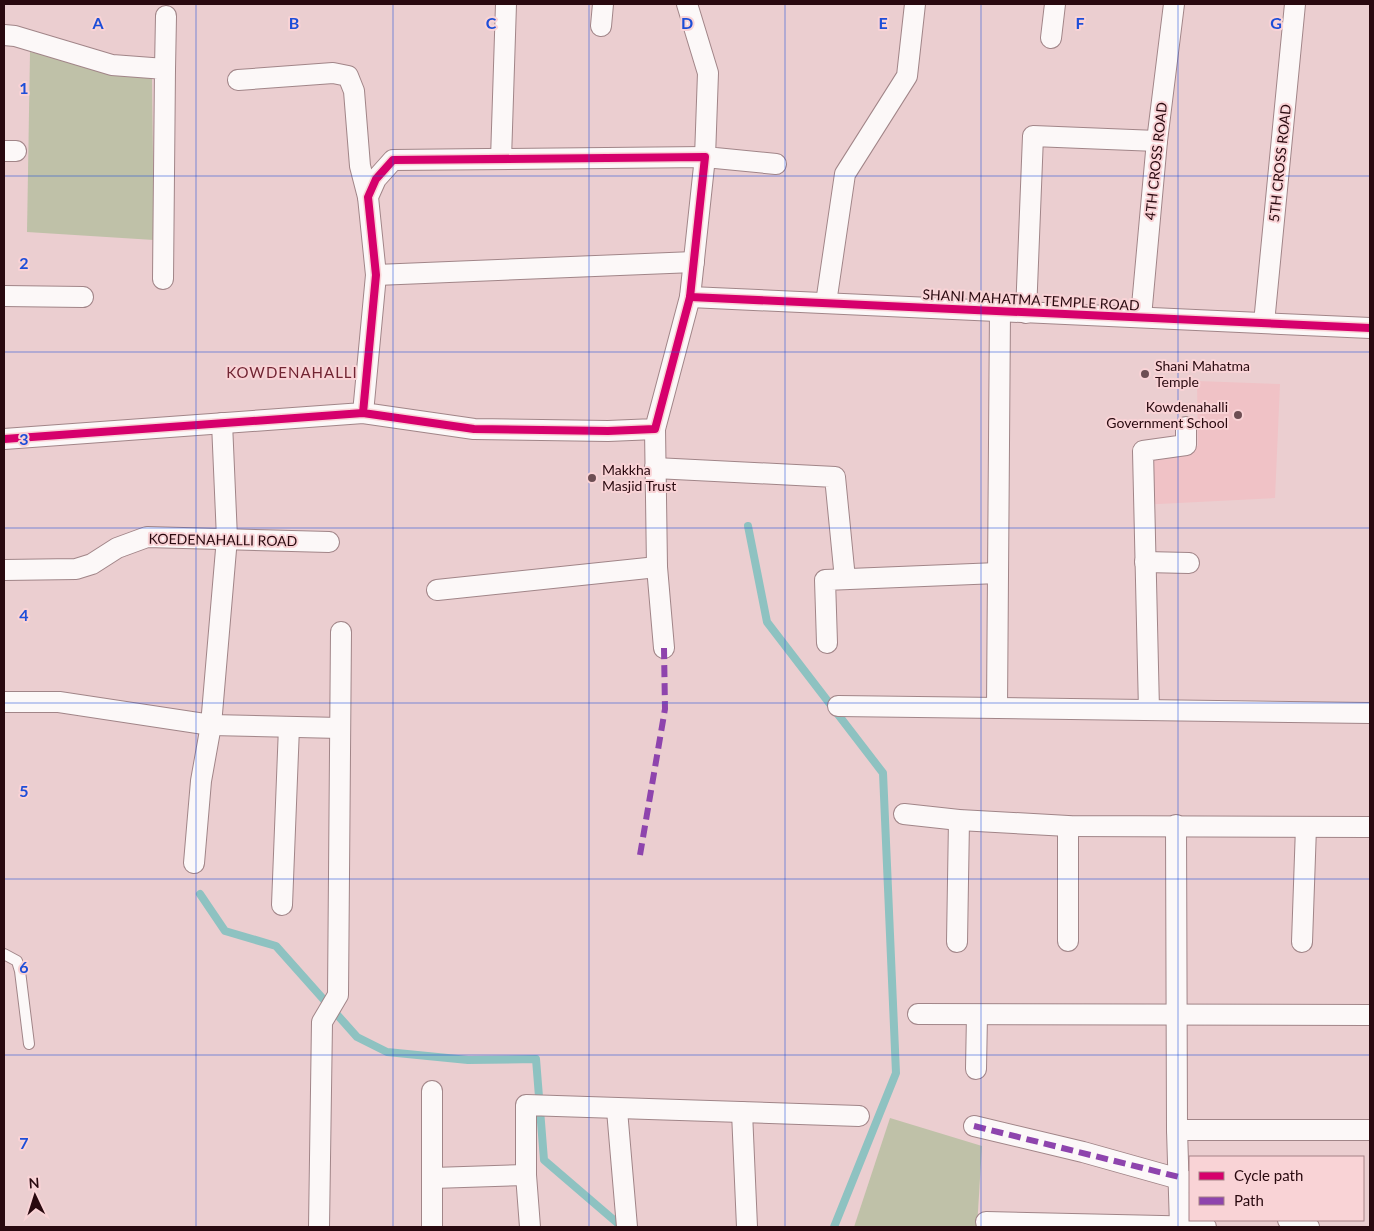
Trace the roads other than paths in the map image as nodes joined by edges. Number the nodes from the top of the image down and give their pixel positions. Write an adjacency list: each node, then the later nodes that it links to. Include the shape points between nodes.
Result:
1 (506, 4): 16 (street)
2 (603, 4): 9 (street)
3 (687, 4): 15 (street, via 708,73)
4 (915, 4): 25 (street, via 907,76 845,174)
5 (1055, 4): 11 (street)
6 (1174, 4): 14 (street, 4TH CROSS ROAD)
7 (1296, 4): 29 (street, 5TH CROSS ROAD)
8 (166, 16): 12 (street)
9 (601, 26)
10 (4, 35): 12 (street, via 112,65)
11 (1051, 38)
12 (165, 69): 21 (street)
13 (238, 80): 18 (street, via 334,73 348,76 354,91 359,156)
14 (1157, 141): 27 (street, via 1033,136); 28 (street, 4TH CROSS ROAD)
15 (705, 157): 16 (street); 17 (street); 19 (street)
16 (501, 159): 18 (street, via 393,160 376,179)
17 (776, 164)
18 (368, 197): 20 (street)
19 (694, 262): 20 (street); 24 (street)
20 (376, 275): 31 (street)
21 (163, 279)
22 (4, 296): 23 (street)
23 (82, 297)
24 (690, 297): 25 (street, SHANI MAHATMA TEMPLE ROAD); 34 (street)
25 (826, 304): 26 (street, SHANI MAHATMA TEMPLE ROAD)
26 (1000, 312): 27 (street, SHANI MAHATMA TEMPLE ROAD); 43 (street)
27 (1026, 312): 28 (street, SHANI MAHATMA TEMPLE ROAD)
28 (1141, 318): 29 (street, SHANI MAHATMA TEMPLE ROAD)
29 (1264, 323): 30 (street, SHANI MAHATMA TEMPLE ROAD)
30 (1370, 328)
31 (363, 413): 32 (street); 34 (street, via 474,429)
32 (222, 423): 35 (street); 37 (street)
33 (1186, 428): 39 (street, via 1186,445 1143,451)
34 (655, 429): 36 (street)
35 (4, 439)
36 (655, 468): 41 (street); 44 (street, via 835,477)
37 (227, 538): 38 (street, KOEDENAHALLI ROAD); 42 (street, KOEDENAHALLI ROAD, via 146,537 76,569); 54 (street)
38 (328, 542)
39 (1145, 562): 40 (street); 52 (street)
40 (1189, 563)
41 (657, 567): 45 (street); 48 (street)
42 (4, 570)
43 (998, 574): 44 (street); 51 (street)
44 (845, 579): 47 (street, via 824,580)
45 (437, 590)
46 (341, 632): 56 (street)
47 (827, 643)
48 (664, 648)
49 (4, 702): 54 (street, via 59,702)
50 (838, 706): 51 (street)
51 (997, 708): 52 (street)
52 (1149, 710): 53 (street)
53 (1370, 712)
54 (211, 725): 55 (street); 63 (street, via 201,781)
55 (289, 727): 56 (street); 64 (street)
56 (340, 728): 88 (street, via 338,995 322,1022)
57 (904, 814): 58 (street)
58 (959, 820): 60 (street); 66 (street)
59 (1176, 825): 60 (street); 61 (street); 71 (street)
60 (1068, 826): 65 (street)
61 (1306, 827): 62 (street); 67 (street)
62 (1370, 827)
63 (194, 864)
64 (282, 905)
65 (1068, 941)
66 (957, 942)
67 (1302, 942)
68 (4, 954): 73 (lane, via 17,961 20,971)
69 (918, 1014): 70 (street)
70 (977, 1015): 71 (street); 74 (street)
71 (1178, 1015): 72 (street); 80 (street)
72 (1370, 1015)
73 (29, 1044)
74 (976, 1068)
75 (432, 1092): 83 (street)
76 (617, 1110): 77 (street); 82 (street, via 526,1105); 91 (street)
77 (742, 1112): 78 (street); 92 (street)
78 (859, 1116)
79 (974, 1126): 84 (street)
80 (1177, 1130): 81 (street); 84 (street)
81 (1370, 1130)
82 (526, 1175): 83 (street); 90 (street)
83 (433, 1178): 89 (street)
84 (1185, 1179): 87 (street)
85 (1291, 1221): 94 (street)
86 (986, 1222): 87 (street)
87 (1180, 1226): 93 (street)
88 (320, 1227)
89 (432, 1227)
90 (530, 1227)
91 (627, 1227)
92 (747, 1227)
93 (1206, 1227)
94 (1309, 1227)

